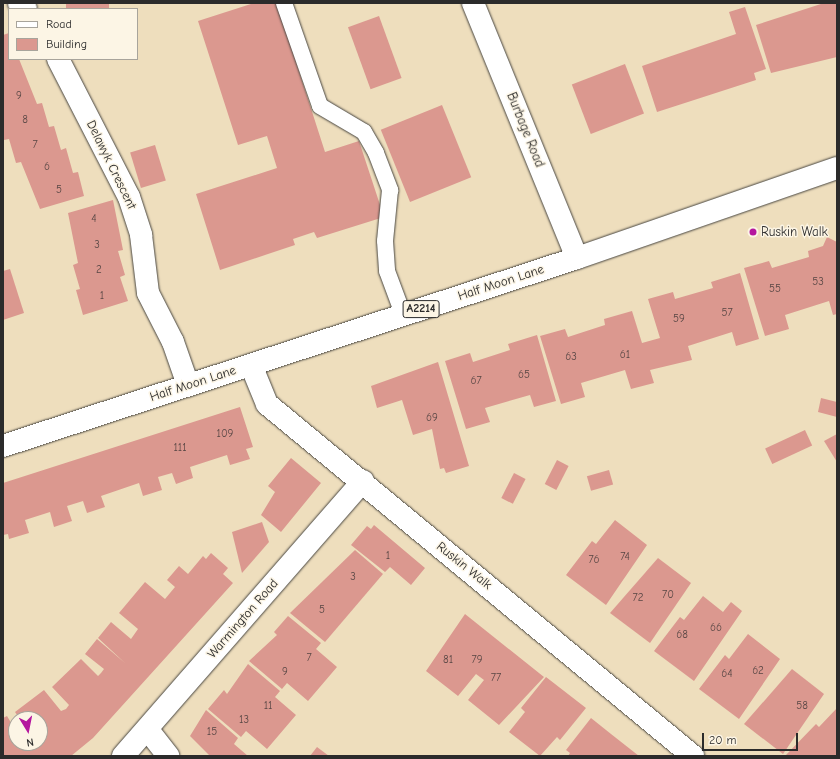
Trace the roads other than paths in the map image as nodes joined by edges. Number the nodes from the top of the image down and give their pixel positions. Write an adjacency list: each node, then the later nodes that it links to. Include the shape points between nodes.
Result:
1 (284, 3): 6 (lane, via 320,106 364,132 376,153 390,190 385,242 387,271)
2 (473, 3): 5 (street, Burbage Road)
3 (59, 60): 8 (street, Delawyk Crescent, via 129,197 141,235 148,293 173,342)
4 (837, 168): 5 (street, Half Moon Lane / A2214)
5 (577, 258): 6 (street, Half Moon Lane / A2214)
6 (403, 314): 7 (street, Half Moon Lane / A2214)
7 (251, 365): 8 (street, Half Moon Lane / A2214); 10 (street, Ruskin Walk, via 268,404)
8 (188, 385): 9 (street, Half Moon Lane / A2214)
9 (3, 446)
10 (364, 481): 11 (street, Warmington Road); 14 (street, Ruskin Walk)
11 (148, 730): 12 (street, Warmington Road); 13 (street)
12 (123, 756)
13 (168, 756)
14 (693, 756)

